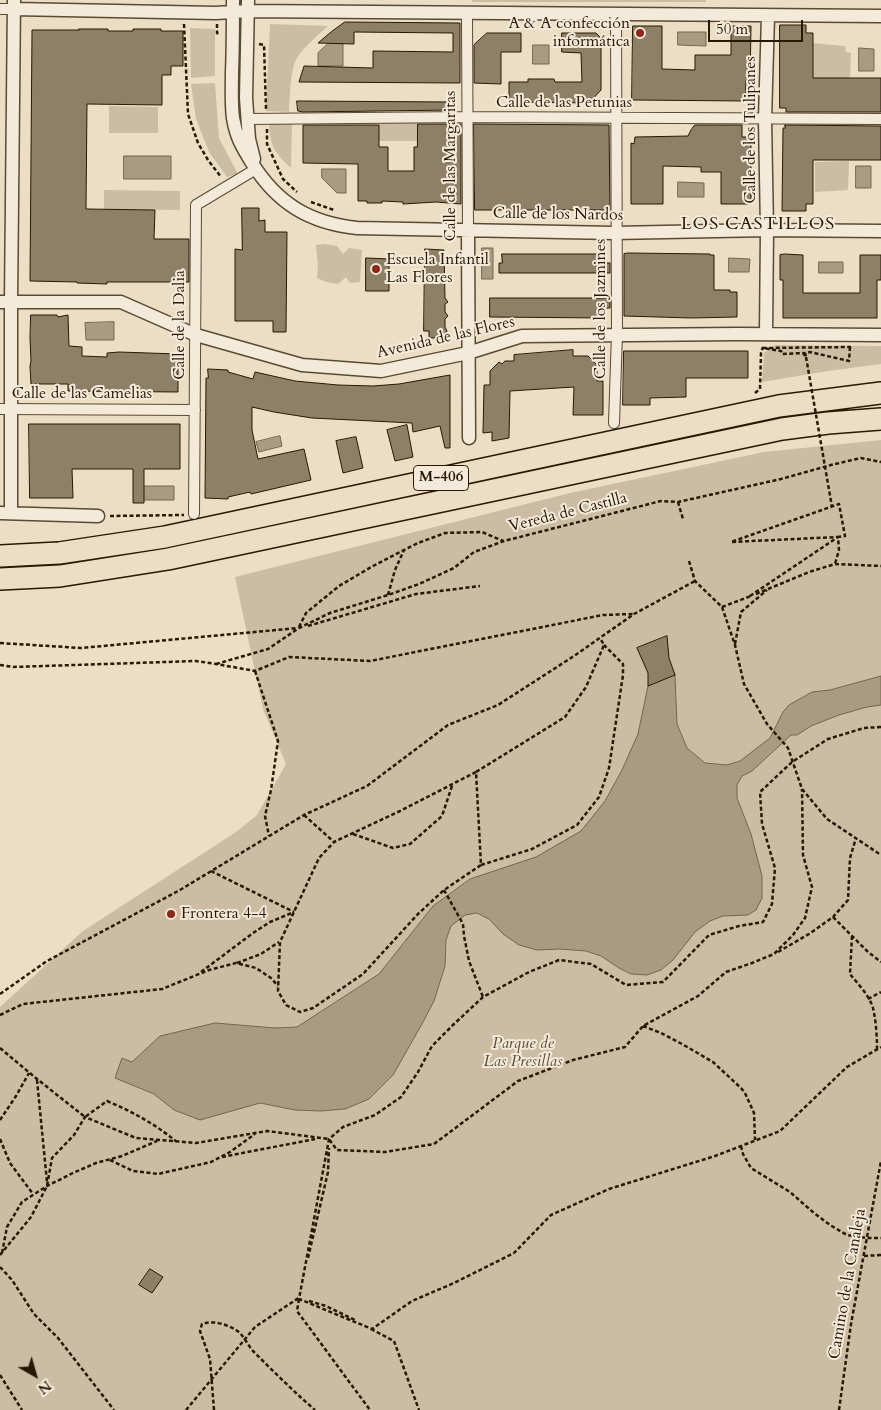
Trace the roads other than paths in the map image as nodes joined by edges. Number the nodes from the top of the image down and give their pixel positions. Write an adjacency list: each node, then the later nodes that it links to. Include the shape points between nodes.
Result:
1 (14, 4): 3 (street, via 184,12 216,12); 4 (street); 19 (street)
2 (247, 5): 3 (street); 5 (street); 12 (street, Calle de los Nardos)
3 (233, 6): 14 (street, Calle de los Nardos, via 233,118 239,143)
4 (0, 9)
5 (467, 13): 6 (street); 9 (street, Calle de las Margaritas)
6 (616, 14): 7 (street); 10 (street, Calle de los Jazmines)
7 (768, 16): 8 (street); 11 (street, Calle de los Tulipanes)
8 (881, 16)
9 (467, 117): 10 (street, Calle de las Petunias); 12 (street, Calle de las Petunias); 15 (street, Calle de las Margaritas)
10 (616, 118): 11 (street, Calle de las Petunias); 18 (street, Calle de los Jazmines)
11 (765, 118): 13 (street, Calle de las Petunias); 16 (street, Calle de los Tulipanes)
12 (247, 119): 14 (street, Calle de los Nardos)
13 (881, 119)
14 (256, 169): 15 (street, Calle de los Nardos, via 268,186 287,203 323,222 357,228); 22 (street, Calle de la Dalia, via 196,205)
15 (468, 230): 18 (street, Calle de los Nardos); 24 (street, Calle de las Margaritas)
16 (767, 230): 17 (street, Calle de los Nardos); 18 (street, Calle de los Nardos); 21 (street, Calle de los Tulipanes)
17 (881, 231)
18 (616, 232): 20 (street, Calle de los Jazmines)
19 (6, 302): 22 (street, Avenida de las Flores, via 121,302); 26 (street)
20 (617, 334): 21 (street, Avenida de las Flores); 24 (street, Avenida de las Flores, via 522,336); 29 (street, Calle de los Jazmines)
21 (766, 334): 23 (street, Avenida de las Flores)
22 (196, 335): 24 (street, Avenida de las Flores, via 302,365 380,372); 27 (street, Calle de la Dalia)
23 (881, 335)
24 (468, 352): 30 (street, Calle de las Margaritas)
25 (881, 393): 34 (highway, M-406, via 779,406 165,537 59,554)
26 (6, 409): 27 (street, Calle de las Camelias); 31 (street)
27 (195, 410): 32 (street, Calle de la Dalia)
28 (881, 419): 35 (highway, M-406, via 782,430 168,559 60,576)
29 (614, 423)
30 (469, 438)
31 (6, 512): 33 (street)
32 (194, 514)
33 (98, 516)
34 (0, 556)
35 (0, 579)

